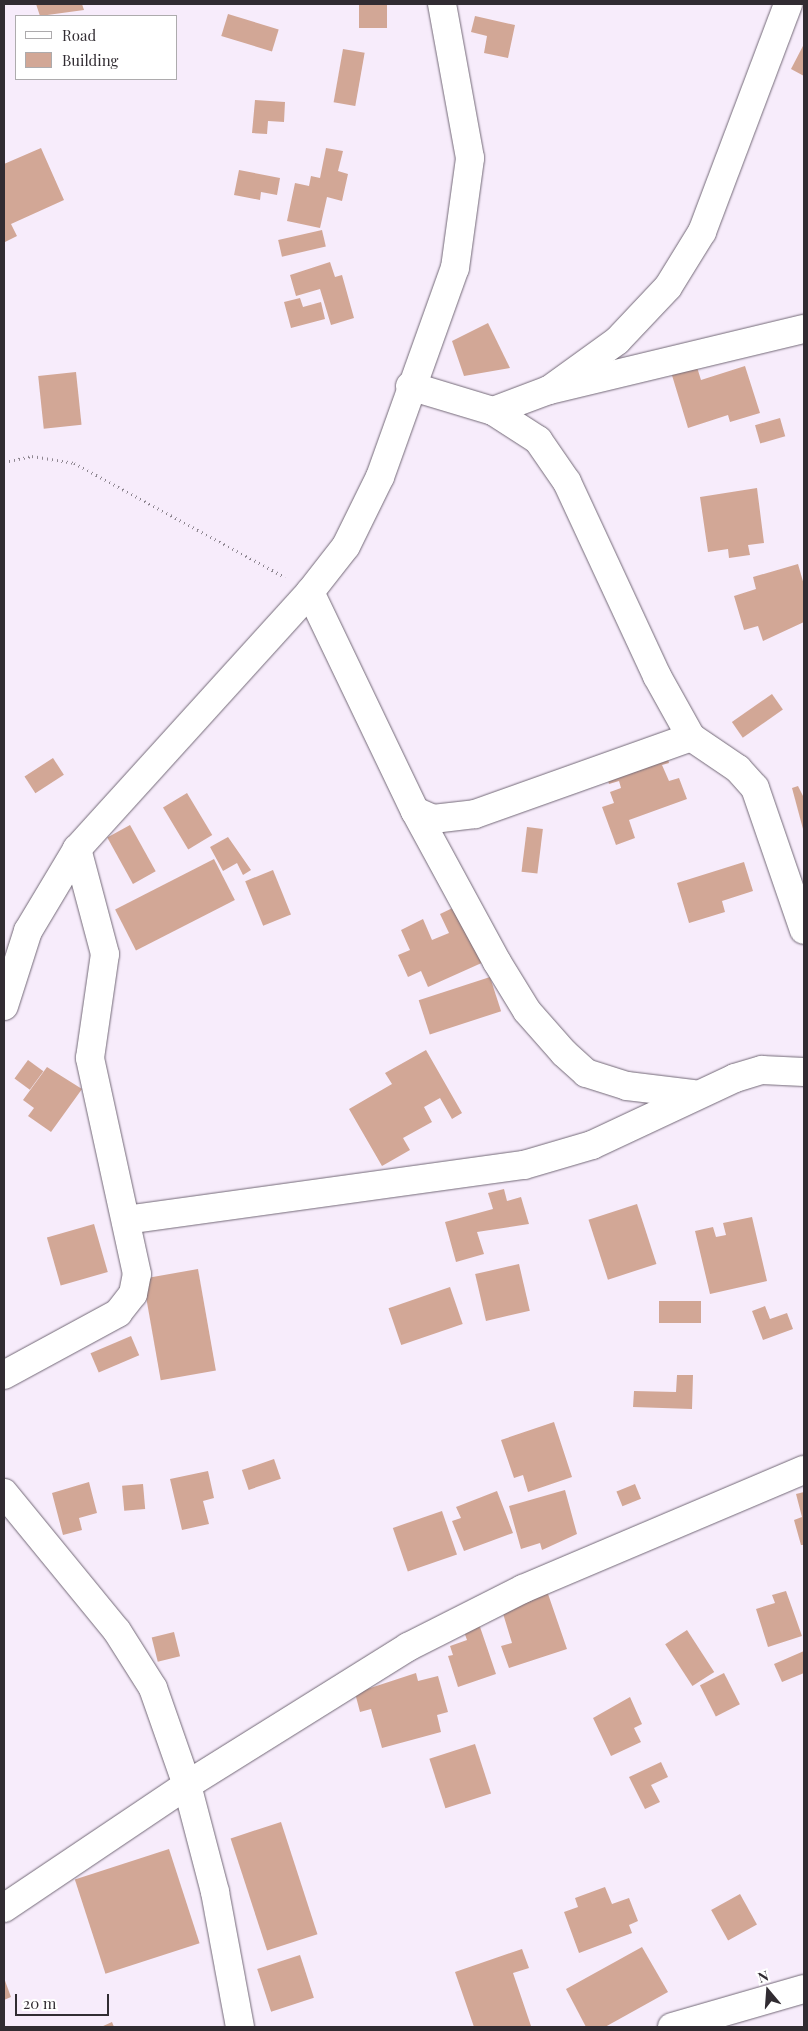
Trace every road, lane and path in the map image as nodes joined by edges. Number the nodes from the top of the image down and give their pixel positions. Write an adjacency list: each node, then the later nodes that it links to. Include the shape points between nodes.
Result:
1 (442, 4): 4 (street, via 470,158 455,268)
2 (788, 4): 5 (street, via 702,232 668,288 616,341)
3 (804, 329): 5 (street)
4 (410, 386): 6 (street); 8 (street, via 380,477 346,546)
5 (549, 390): 6 (street)
6 (493, 411): 9 (street, via 538,440 568,482)
7 (4, 462): 8 (path, via 32,456 74,463)
8 (310, 592): 10 (street); 11 (street)
9 (690, 737): 10 (street, via 475,814 433,818); 12 (street, via 738,769 755,788)
10 (415, 811): 15 (street, via 527,1011 564,1053 586,1073 627,1086)
11 (77, 849): 13 (street, via 28,931); 16 (street, via 105,954 90,1058)
12 (804, 930)
13 (4, 1006)
14 (804, 1072): 15 (street, via 762,1070)
15 (693, 1094): 16 (street, via 592,1145 524,1165)
16 (126, 1220): 17 (street, via 137,1274 133,1294 118,1313)
17 (4, 1374)
18 (804, 1470): 20 (street, via 523,1589 408,1646)
19 (4, 1493): 20 (street, via 117,1631 153,1688)
20 (187, 1785): 21 (street); 23 (street, via 214,1892)
21 (4, 1908)
22 (804, 1989): 24 (street)
23 (240, 2027)
24 (672, 2027)

